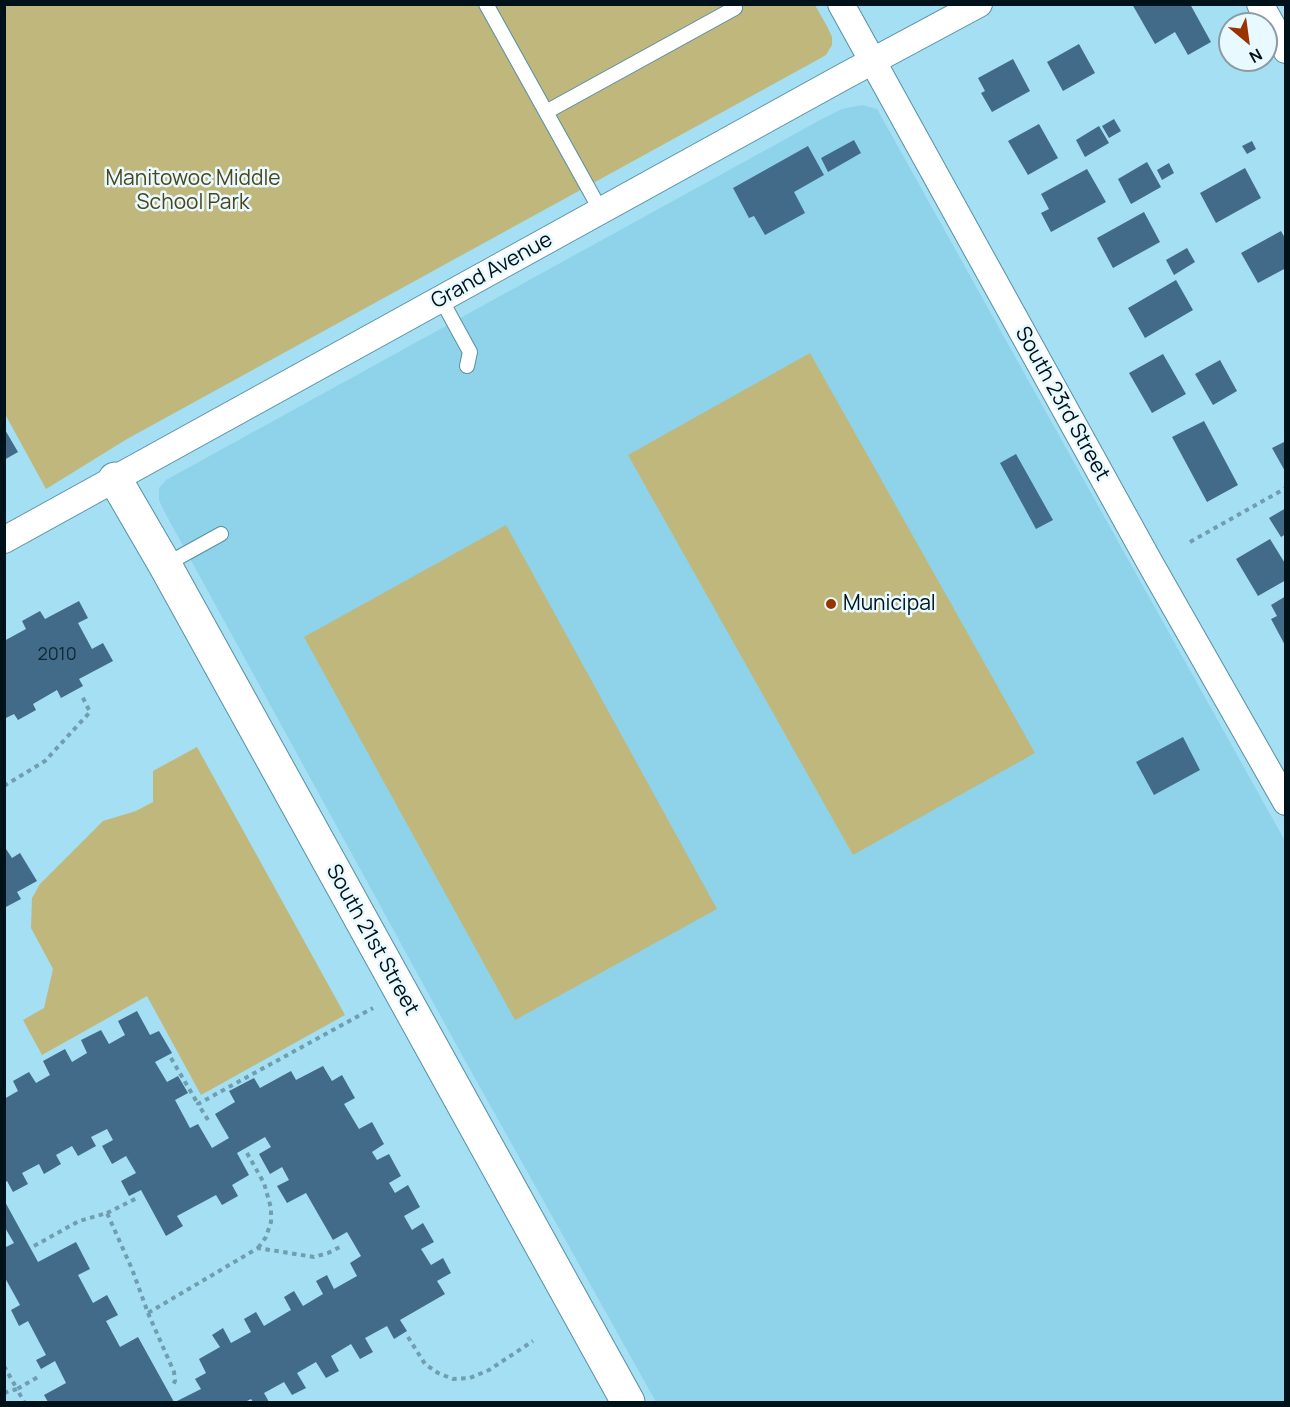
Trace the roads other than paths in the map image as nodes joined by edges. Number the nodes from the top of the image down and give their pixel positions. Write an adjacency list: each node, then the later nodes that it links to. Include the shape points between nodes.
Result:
1 (486, 4): 8 (lane)
2 (733, 4): 8 (lane, via 735,8)
3 (841, 4): 7 (street, South 23rd Street)
4 (980, 4): 7 (street, Grand Avenue)
5 (1260, 4): 6 (street)
6 (1286, 50)
7 (873, 62): 9 (street, Grand Avenue); 16 (street, South 23rd Street)
8 (546, 112): 9 (lane)
9 (601, 211): 10 (street, Grand Avenue)
10 (441, 299): 11 (lane, via 470,352); 12 (street, Grand Avenue)
11 (467, 366)
12 (115, 479): 14 (street, Grand Avenue); 15 (street, South 21st Street)
13 (221, 534): 15 (lane)
14 (4, 540)
15 (165, 565): 17 (street, South 21st Street)
16 (1286, 802)
17 (628, 1402)

